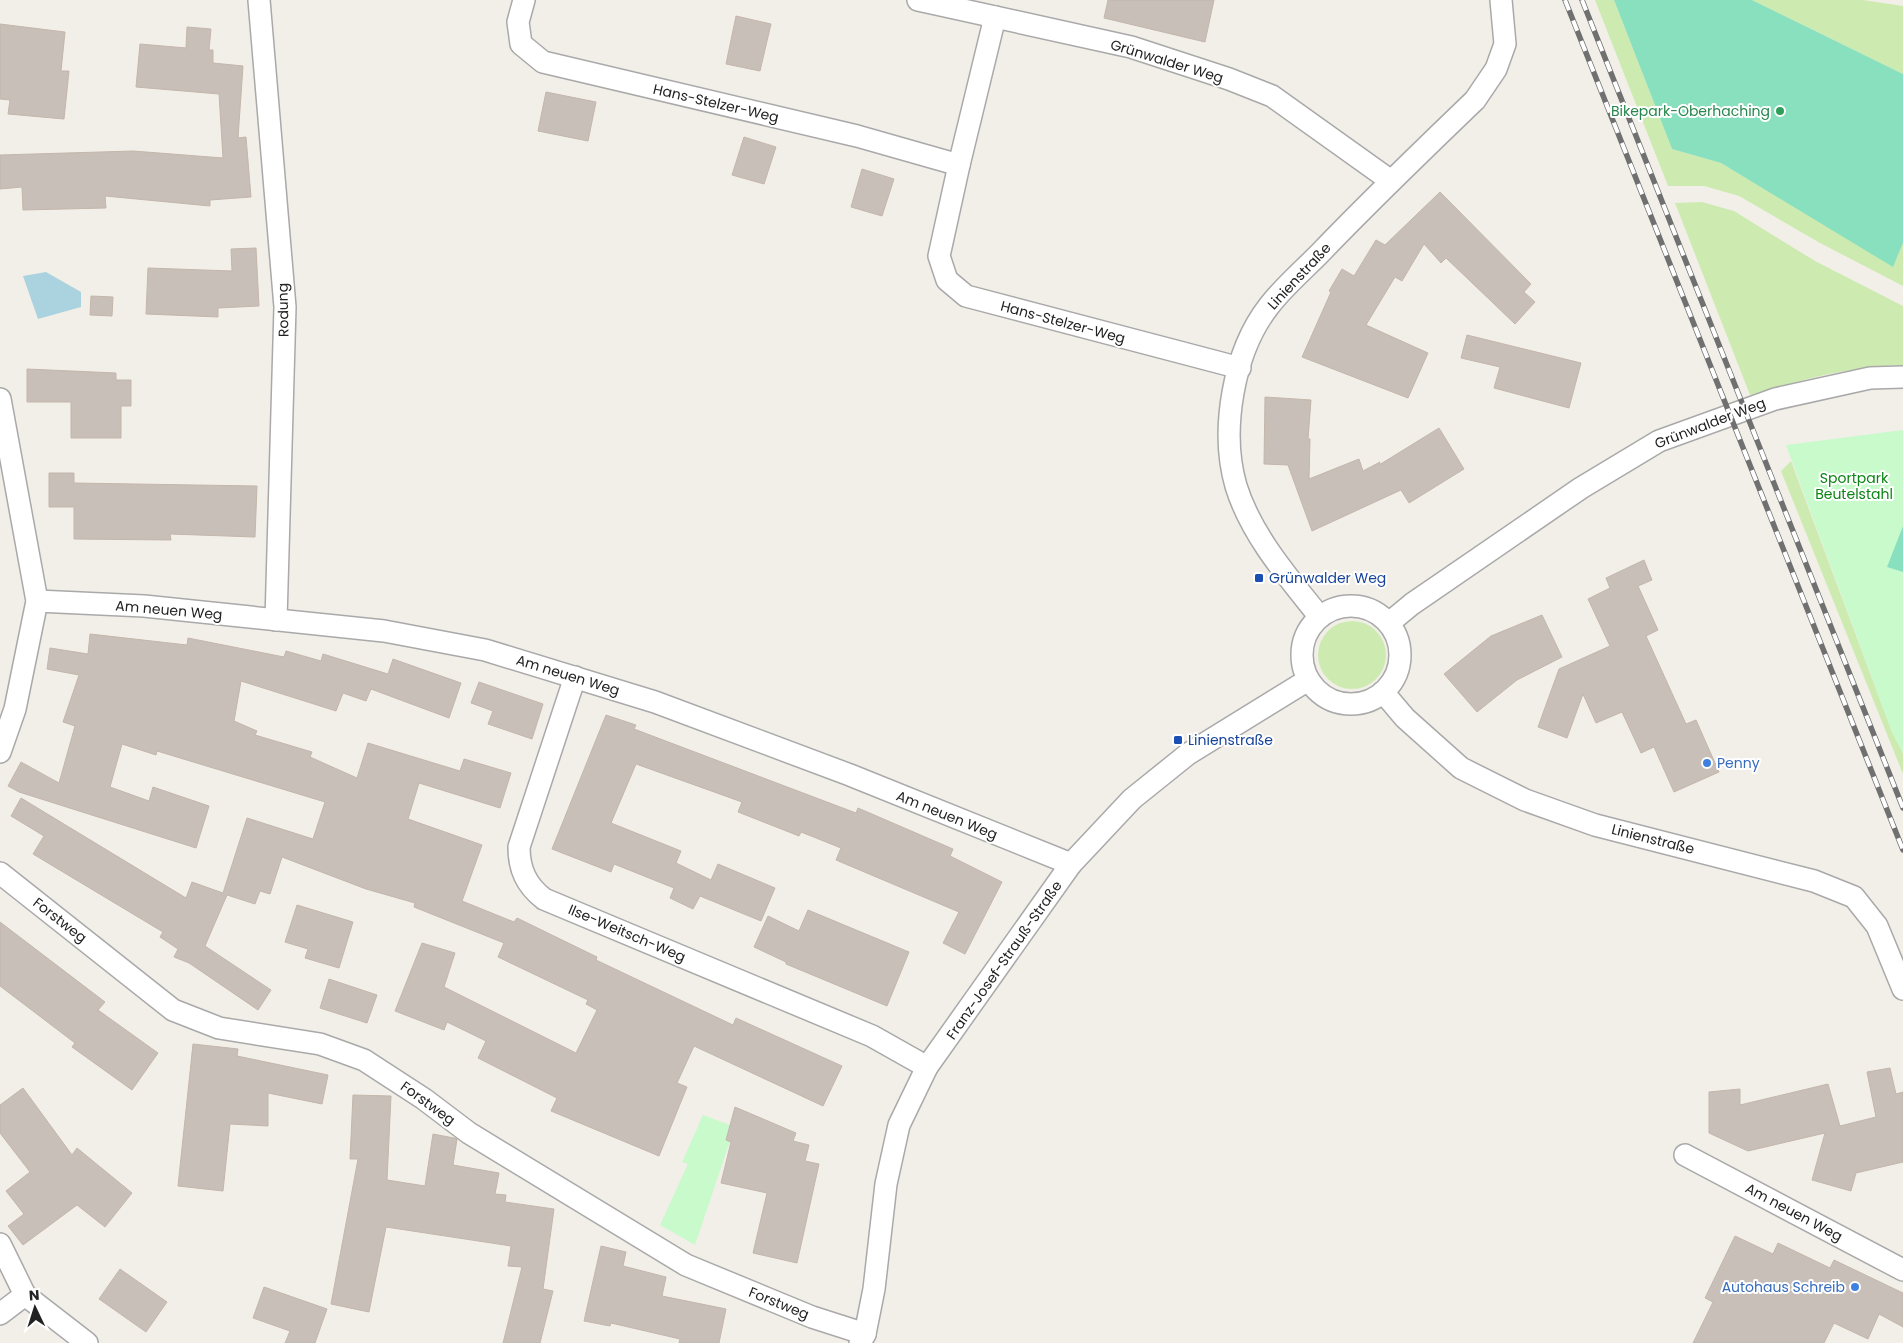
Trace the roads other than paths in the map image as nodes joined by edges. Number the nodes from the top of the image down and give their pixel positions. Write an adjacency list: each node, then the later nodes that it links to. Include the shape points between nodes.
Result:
1 (259, 0): 14 (street, Rodung, via 285,307)
2 (524, 0): 7 (street, Hans-Stelzer-Weg, via 518,22 520,44 543,62 857,136)
3 (918, 0): 5 (street, Grünwalder Weg)
4 (1501, 0): 8 (street, Linienstraße, via 1505,44 1496,69 1475,100)
5 (950, 4): 6 (street, Grünwalder Weg)
6 (995, 17): 7 (street, Hans-Stelzer-Weg); 8 (street, Grünwalder Weg, via 1130,47 1272,96)
7 (959, 165): 9 (street, Hans-Stelzer-Weg, via 939,256 947,280 966,296)
8 (1391, 181): 9 (street, Linienstraße, via 1269,306)
9 (1240, 368): 13 (street, Linienstraße, via 1234,383 1229,417 1229,451 1236,487 1249,519 1288,578)
10 (1903, 377): 15 (street, Grünwalder Weg, via 1870,378 1774,399 1659,441 1581,488)
11 (0, 399): 12 (street)
12 (37, 602): 14 (street, Am neuen Weg, via 144,606); 19 (street, via 15,709)
13 (1319, 616): 15 (street, via 1339,607 1361,606); 17 (street, via 1308,630 1302,646 1302,663)
14 (276, 620): 16 (street, Am neuen Weg, via 397,633 485,650)
15 (1388, 623): 18 (street, via 1398,640 1400,659 1394,677)
16 (575, 677): 20 (street, Am neuen Weg, via 655,702 850,775); 23 (street, Ilse-Weitsch-Weg, via 519,847 519,864 533,891 544,899 872,1036)
17 (1308, 680): 18 (street, via 1325,697 1349,704 1361,703); 20 (street, Franz-Josef-Strauß-Straße, via 1186,757 1132,800)
18 (1383, 692): 22 (street, Linienstraße, via 1405,718 1461,768 1525,800 1595,825 1814,881 1854,897 1877,926)
19 (0, 752)
20 (1071, 864): 23 (street, Franz-Josef-Strauß-Straße)
21 (0, 873): 29 (street, Forstweg, via 173,1010 220,1028 320,1044 364,1060 469,1133 686,1265)
22 (1903, 989)
23 (927, 1067): 29 (street, Franz-Josef-Strauß-Straße, via 899,1125 886,1184 874,1289)
24 (1685, 1154): 26 (street, Am neuen Weg)
25 (0, 1244): 27 (street)
26 (1903, 1270)
27 (25, 1295): 28 (street); 30 (street)
28 (0, 1314)
29 (862, 1339)
30 (87, 1343)

